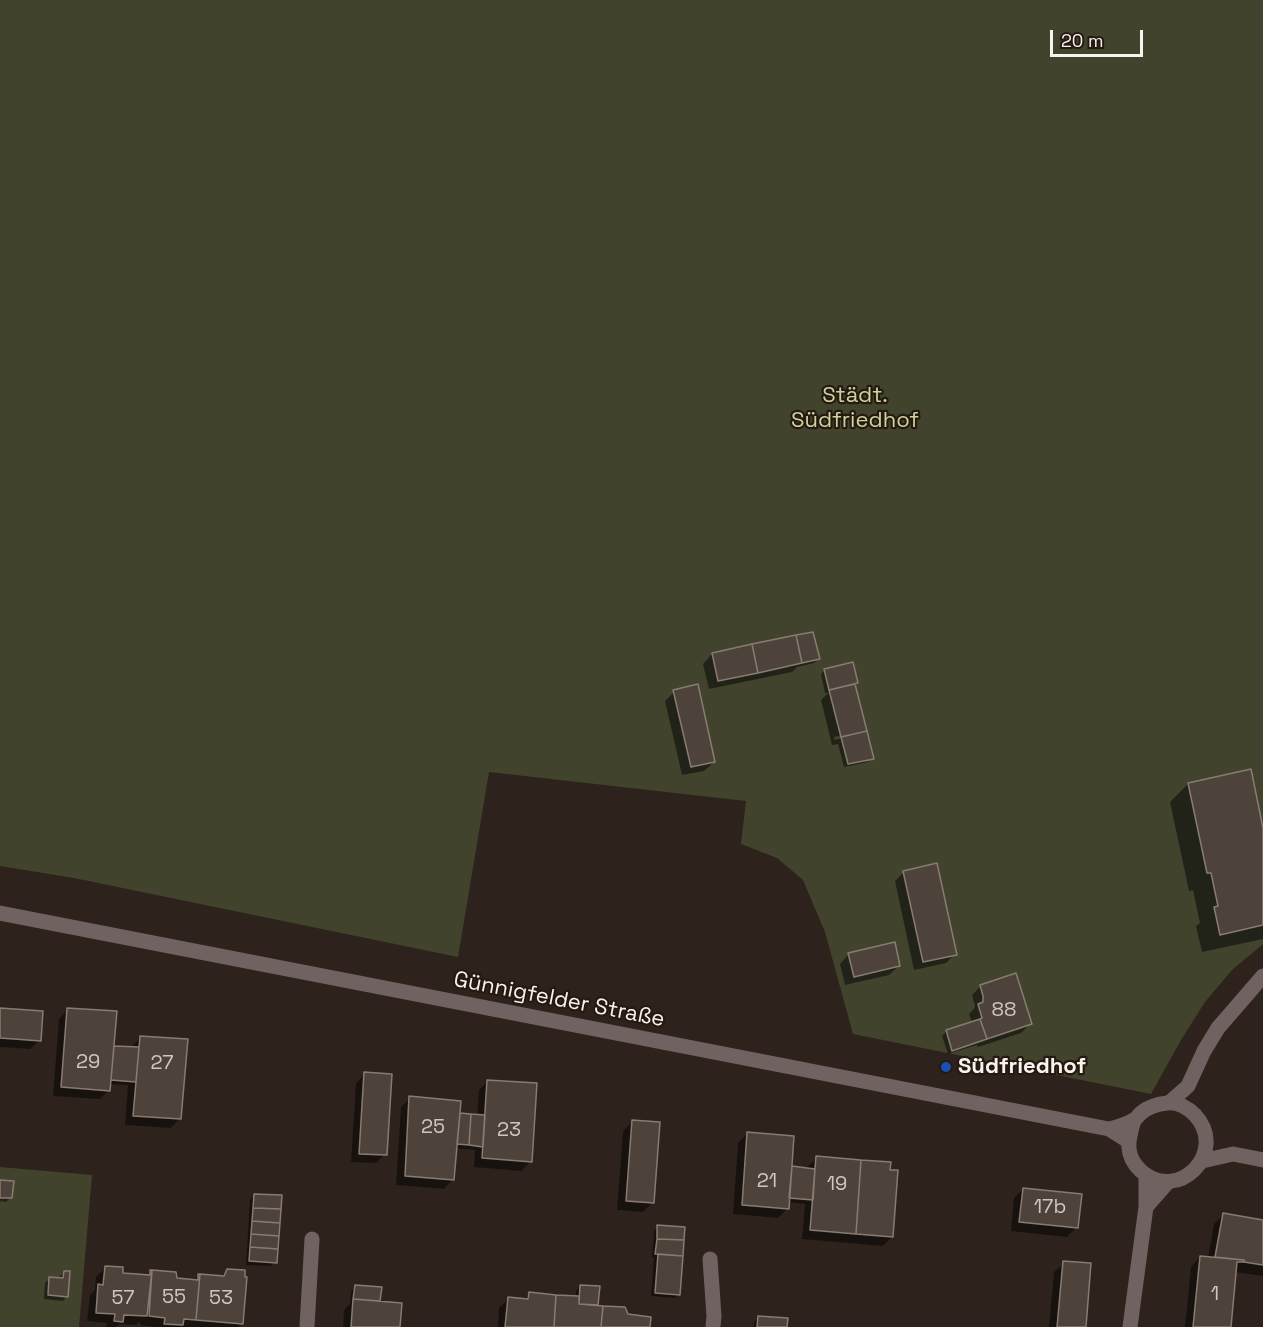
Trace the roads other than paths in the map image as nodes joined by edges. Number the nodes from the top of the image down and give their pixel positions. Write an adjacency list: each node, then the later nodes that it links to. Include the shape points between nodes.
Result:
1 (0, 913): 7 (street, Günnigfelder Straße)
2 (1263, 976): 3 (street, via 1218,1028)
3 (1188, 1086): 4 (street); 5 (street)
4 (1170, 1102): 5 (street); 6 (street, via 1143,1111)
5 (1191, 1111): 8 (street)
6 (1134, 1120): 7 (street); 9 (street)
7 (1109, 1130): 9 (street, Günnigfelder Straße)
8 (1206, 1133): 10 (street); 12 (street, via 1207,1148)
9 (1128, 1141): 13 (street, via 1130,1155)
10 (1233, 1154): 11 (street); 12 (street)
11 (1263, 1160)
12 (1202, 1161): 14 (street, via 1182,1179)
13 (1146, 1175): 14 (street); 15 (street)
14 (1168, 1182): 15 (street)
15 (1146, 1207): 20 (street)
16 (312, 1239): 18 (street)
17 (710, 1259): 19 (street)
18 (307, 1327)
19 (713, 1327)
20 (1130, 1327)

